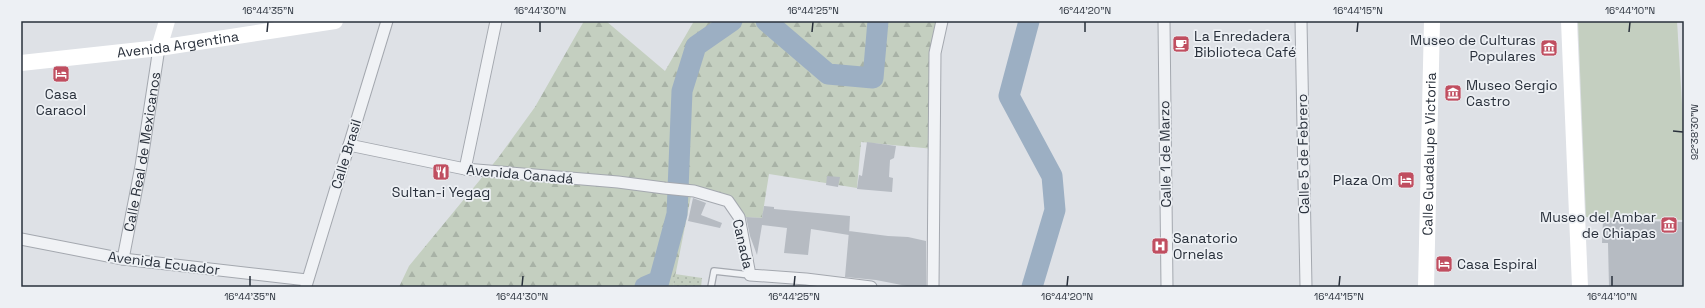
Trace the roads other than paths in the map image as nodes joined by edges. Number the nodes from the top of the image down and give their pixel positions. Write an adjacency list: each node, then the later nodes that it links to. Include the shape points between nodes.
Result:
1 (167, 21): 10 (main road, Calle Real de Mexicanos)
2 (335, 21): 10 (main road, Avenida Argentina)
3 (387, 21): 12 (street, Calle Brasil)
4 (496, 21): 13 (street)
5 (942, 21): 21 (street, via 935,53)
6 (1164, 21): 22 (street, Calle 1 de Marzo)
7 (1300, 21): 23 (street, Calle 5 de Febrero)
8 (1432, 21): 24 (main road, Calle Guadalupe Victoria)
9 (1569, 21): 25 (main road)
10 (160, 48): 11 (main road, Avenida Argentina); 16 (street, Calle Real de Mexicanos, via 142,166)
11 (21, 63)
12 (349, 145): 13 (street, Avenida Canadá); 18 (street, Calle Brasil)
13 (465, 170): 14 (street, Avenida Canadá, via 618,182)
14 (694, 191): 17 (street, Canada, via 728,201 739,217)
15 (21, 239): 16 (street, Avenida Ecuador)
16 (123, 259): 18 (street, Avenida Ecuador)
17 (750, 275): 19 (lane, via 714,271); 20 (street, Canada)
18 (306, 284)
19 (711, 287)
20 (872, 287)
21 (933, 287)
22 (1167, 287)
23 (1306, 287)
24 (1426, 287)
25 (1580, 287)

